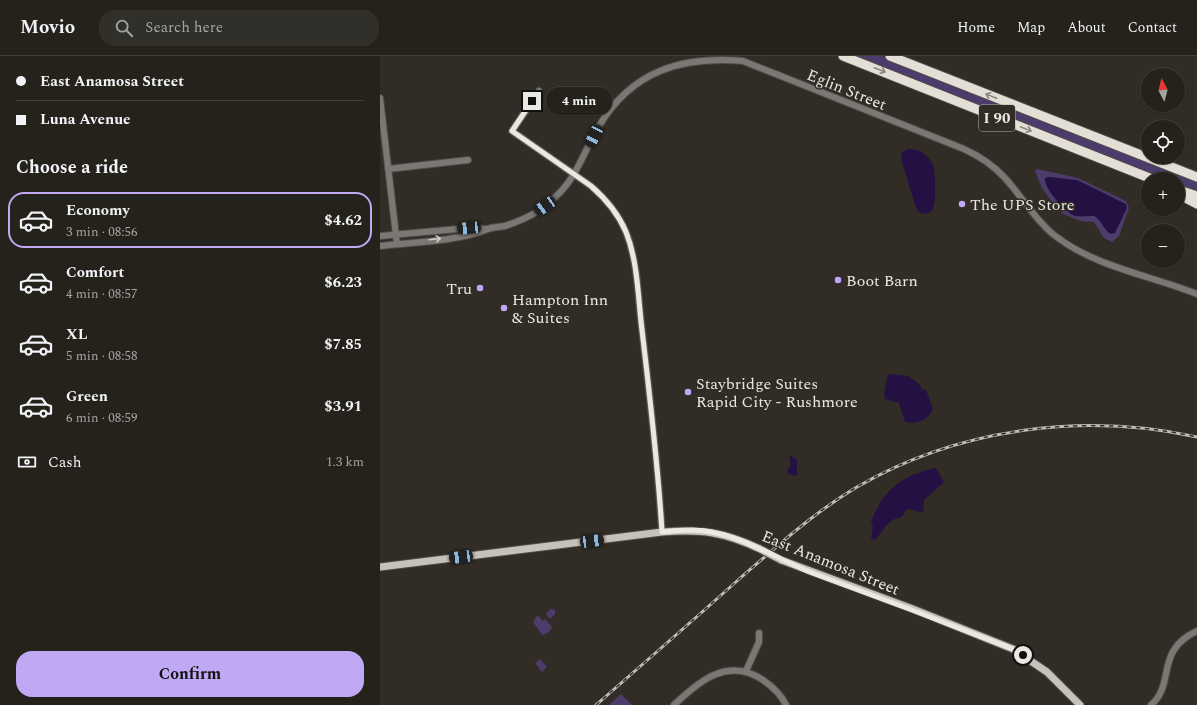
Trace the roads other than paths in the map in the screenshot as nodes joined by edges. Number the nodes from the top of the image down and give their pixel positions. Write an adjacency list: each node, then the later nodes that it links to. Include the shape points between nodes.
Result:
1 (844, 56): 9 (highway, I 90, one-way to 9)
2 (890, 56): 5 (highway, I 90, one-way to 2)
3 (539, 91): 12 (street, via 512,131)
4 (380, 98): 10 (street)
5 (1052, 121): 6 (highway); 15 (highway, I 90)
6 (1141, 153)
7 (468, 160): 10 (street)
8 (1172, 164): 11 (highway)
9 (1117, 165): 13 (highway, I 90); 14 (highway)
10 (388, 169): 21 (street)
11 (1197, 173)
12 (575, 175): 20 (street, Eglin Street, via 556,197 537,212 513,223); 25 (street, Eglin Street, via 599,126 627,90 647,76 668,65 689,59 718,57 743,61 964,149 994,167 1045,227 1076,250); 26 (street, via 597,191 612,207 623,225 630,244 654,427)
13 (1141, 175)
14 (1141, 177)
15 (1197, 177)
16 (1185, 192): 17 (highway)
17 (1197, 196)
18 (1185, 198): 19 (highway)
19 (1197, 204)
20 (488, 229): 21 (street, Eglin Street, via 469,228); 23 (street, Eglin Street, one-way to 20, via 469,235)
21 (396, 234): 22 (street, Eglin Street); 23 (street)
22 (380, 236)
23 (397, 244): 24 (street, Eglin Street)
24 (380, 246)
25 (1197, 294)
26 (662, 532): 27 (main road, East Anamosa Street); 33 (main road, East Anamosa Street, bridge, via 693,530 721,534 743,541 781,560 1013,649 1047,672)
27 (380, 567)
28 (1197, 631): 34 (street, via 1181,642 1172,653 1161,689)
29 (759, 633): 30 (street, via 759,642)
30 (746, 671): 31 (street, via 731,671 708,677); 32 (street, via 775,689)
31 (674, 705)
32 (786, 705)
33 (1080, 705)
34 (1151, 705)

